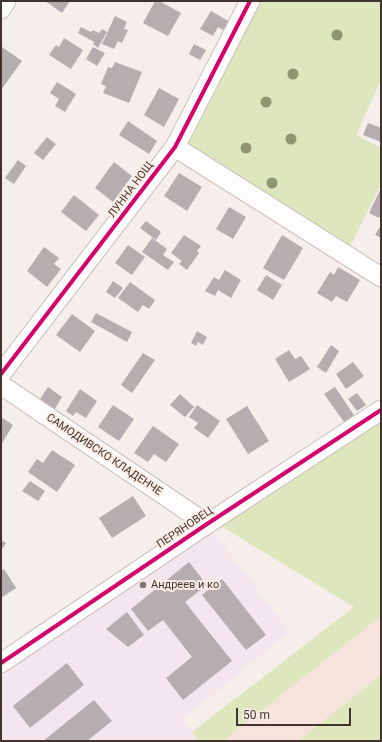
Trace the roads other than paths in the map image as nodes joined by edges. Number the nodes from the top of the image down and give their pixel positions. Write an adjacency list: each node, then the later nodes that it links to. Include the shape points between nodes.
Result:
1 (6, 1): 3 (street)
2 (250, 1): 4 (street, ЛУННА НОЩ)
3 (1, 9)
4 (175, 147): 5 (street); 6 (street, ЛУННА НОЩ)
5 (381, 277)
6 (1, 374)
7 (1, 385): 9 (street, САМОДИВСКО КЛАДЕНЧЕ)
8 (381, 410): 9 (street, ПЕРЯНОВЕЦ)
9 (207, 524): 10 (street, ПЕРЯНОВЕЦ)
10 (1, 663)

